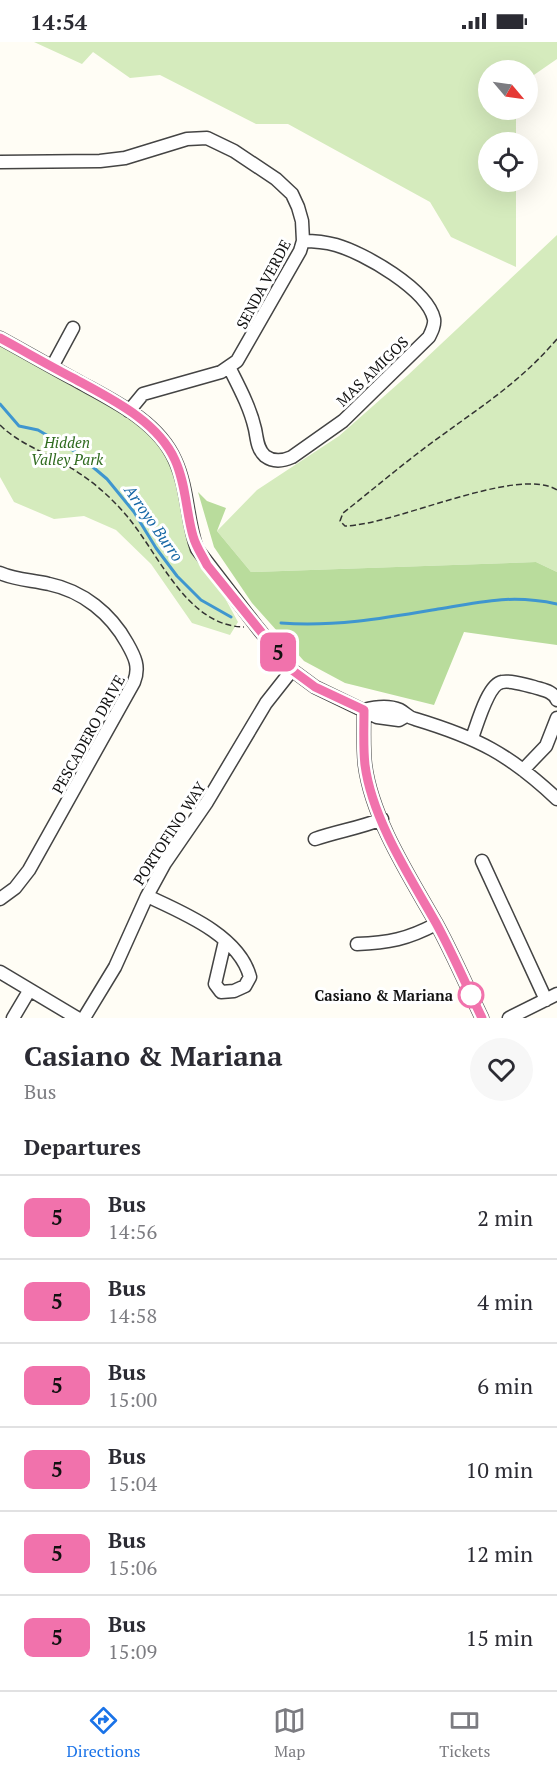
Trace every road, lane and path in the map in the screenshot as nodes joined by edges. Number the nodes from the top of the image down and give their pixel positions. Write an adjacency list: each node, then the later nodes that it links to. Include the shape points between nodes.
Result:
1 (0, 162): 2 (street, SENDA VERDE, via 100,161 125,158 187,139 207,138 284,185 298,207)
2 (303, 241): 7 (street, SENDA VERDE, via 243,352); 7 (street, MAS AMIGOS, via 337,245 395,274 424,301 434,318 429,337 343,421 285,460 272,459 260,449 249,409)
3 (73, 328): 6 (street)
4 (0, 338): 6 (street)
5 (557, 339): 10 (path, via 509,387 397,470 344,513 340,521 345,526 373,523 437,502 504,487 542,484)
6 (52, 367): 8 (street)
7 (229, 367): 8 (street, via 147,392)
8 (129, 411): 12 (street, via 160,437 171,452 179,470 197,549)
9 (0, 424): 12 (path, via 10,435 69,466 106,493 128,517 177,587 202,611 227,627)
10 (557, 490)
11 (0, 573): 24 (street, PESCADERO DRIVE, via 68,589 88,600 123,636 137,668 134,682 29,870)
12 (257, 627): 13 (street)
13 (292, 670): 15 (street, via 315,687); 23 (street, PORTOFINO WAY, via 266,703)
14 (557, 700): 17 (street, via 548,691 499,682)
15 (364, 710): 17 (street, via 379,706 400,711); 20 (street, via 365,766)
16 (557, 718): 18 (street, via 546,746)
17 (471, 738): 18 (street)
18 (523, 770): 19 (street)
19 (557, 799)
20 (382, 819): 21 (street); 25 (street)
21 (315, 838)
22 (482, 861): 30 (street)
23 (147, 896): 26 (street, via 195,919); 33 (street, PORTOFINO WAY, via 115,967)
24 (0, 899)
25 (436, 924): 27 (street, via 402,940); 34 (street)
26 (225, 941)
27 (357, 944)
28 (0, 972): 29 (street)
29 (29, 991): 31 (street); 32 (street)
30 (551, 997): 35 (street)
31 (13, 1018)
32 (77, 1018)
33 (84, 1018)
34 (482, 1018)
35 (509, 1018)

